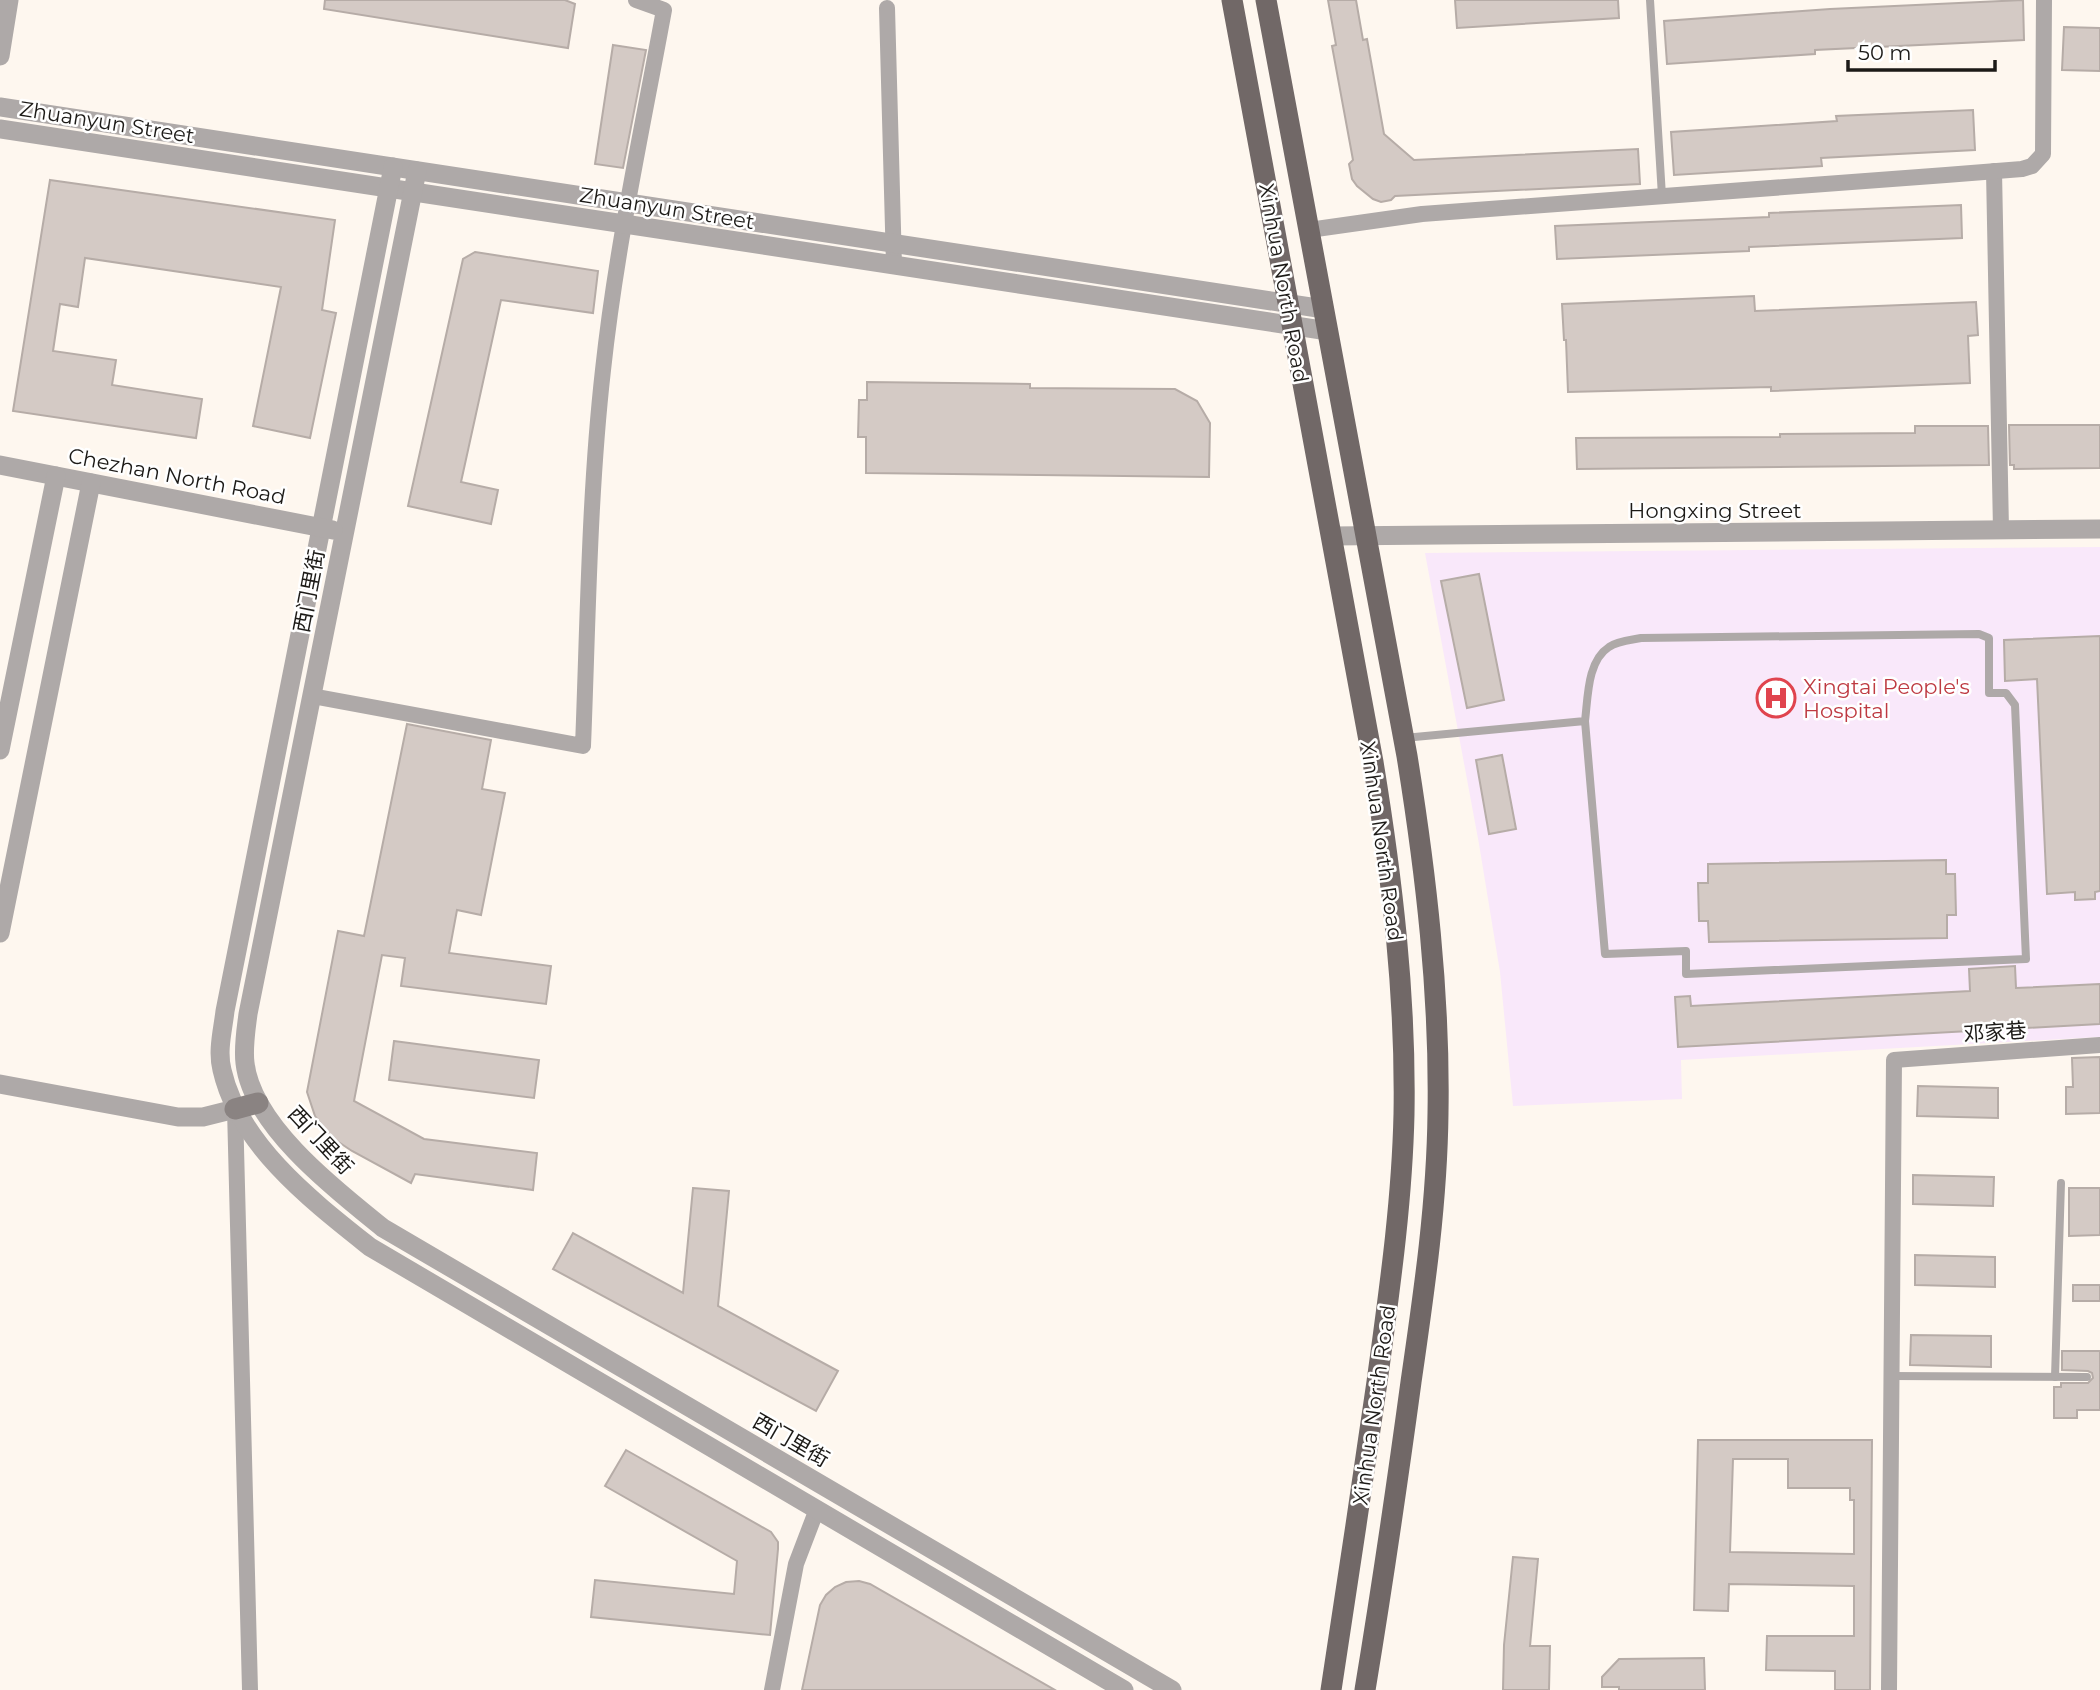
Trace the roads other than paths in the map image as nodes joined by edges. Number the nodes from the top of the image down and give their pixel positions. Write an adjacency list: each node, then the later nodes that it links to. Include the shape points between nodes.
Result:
1 (9, 0): 8 (street)
2 (636, 0): 17 (street, via 664,10)
3 (1231, 0): 22 (main road, Xinhua North Road)
4 (1266, 0): 19 (main road, Xinhua North Road)
5 (1650, 0): 16 (lane)
6 (2044, 0): 13 (street, via 2043,154 2032,166)
7 (887, 8): 20 (street)
8 (0, 56)
9 (0, 107): 11 (street, Zhuanyun Street)
10 (0, 129): 14 (street, Zhuanyun Street)
11 (393, 167): 12 (street, Zhuanyun Street); 14 (street)
12 (417, 170): 15 (street, 西门里街); 17 (street, Zhuanyun Street)
13 (1994, 171): 16 (street); 31 (street)
14 (389, 188): 15 (street, Zhuanyun Street); 29 (street)
15 (413, 192): 18 (street, Zhuanyun Street); 32 (street, 西门里街)
16 (1662, 197): 19 (street, via 1422,214)
17 (628, 202): 18 (street); 20 (street, Zhuanyun Street)
18 (624, 224): 21 (street, Zhuanyun Street); 35 (street, via 595,453 583,746)
19 (1309, 230): 23 (main road, Xinhua North Road)
20 (892, 243): 21 (street); 22 (street, Zhuanyun Street)
21 (894, 265): 24 (street, Zhuanyun Street)
22 (1288, 303): 23 (street, Zhuanyun Street); 24 (main road, Xinhua North Road)
23 (1324, 309): 25 (main road, Xinhua North Road)
24 (1292, 326): 25 (street, Zhuanyun Street); 33 (main road, Xinhua North Road)
25 (1328, 331): 34 (main road, Xinhua North Road)
26 (0, 465): 27 (street, Chezhan North Road)
27 (56, 476): 28 (street, Chezhan North Road); 38 (street)
28 (91, 483): 29 (street, Chezhan North Road); 39 (street)
29 (321, 527): 32 (street, Chezhan North Road); 43 (street, via 225,1011 221,1068)
30 (2100, 529): 31 (street, Hongxing Street)
31 (2001, 530): 34 (street, Hongxing Street)
32 (344, 533): 35 (street, 西门里街)
33 (1331, 536): 34 (street, Hongxing Street); 53 (main road, Xinhua North Road, via 1383,822 1400,987 1404,1082 1395,1248)
34 (1366, 536): 37 (main road, Xinhua North Road)
35 (312, 696): 42 (street, 西门里街, via 248,1014 245,1064)
36 (1584, 721): 36 (lane, via 1600,654 1610,646 1641,638 1979,634 1989,638 1989,693 2006,693 2015,705 2026,959 1686,974 1686,951 1605,954); 37 (lane)
37 (1403, 738): 54 (main road, Xinhua North Road, via 1423,863 1433,973 1437,1143 1429,1252)
38 (0, 750)
39 (0, 933)
40 (2100, 1045): 45 (street, 邓家巷, via 1894,1060)
41 (0, 1084): 43 (street, via 178,1117)
42 (258, 1103): 43 (main road); 52 (street, 西门里街, via 320,1177 383,1228)
43 (235, 1110): 48 (street, via 304,1194 370,1247); 49 (street)
44 (2061, 1183): 46 (lane)
45 (1891, 1376): 46 (lane); 55 (street)
46 (2055, 1377): 47 (lane)
47 (2087, 1377)
48 (817, 1509): 50 (street, via 796,1564); 51 (street)
49 (250, 1690)
50 (772, 1690)
51 (1124, 1690)
52 (1172, 1690)
53 (1331, 1690)
54 (1365, 1690)
55 (1889, 1690)

